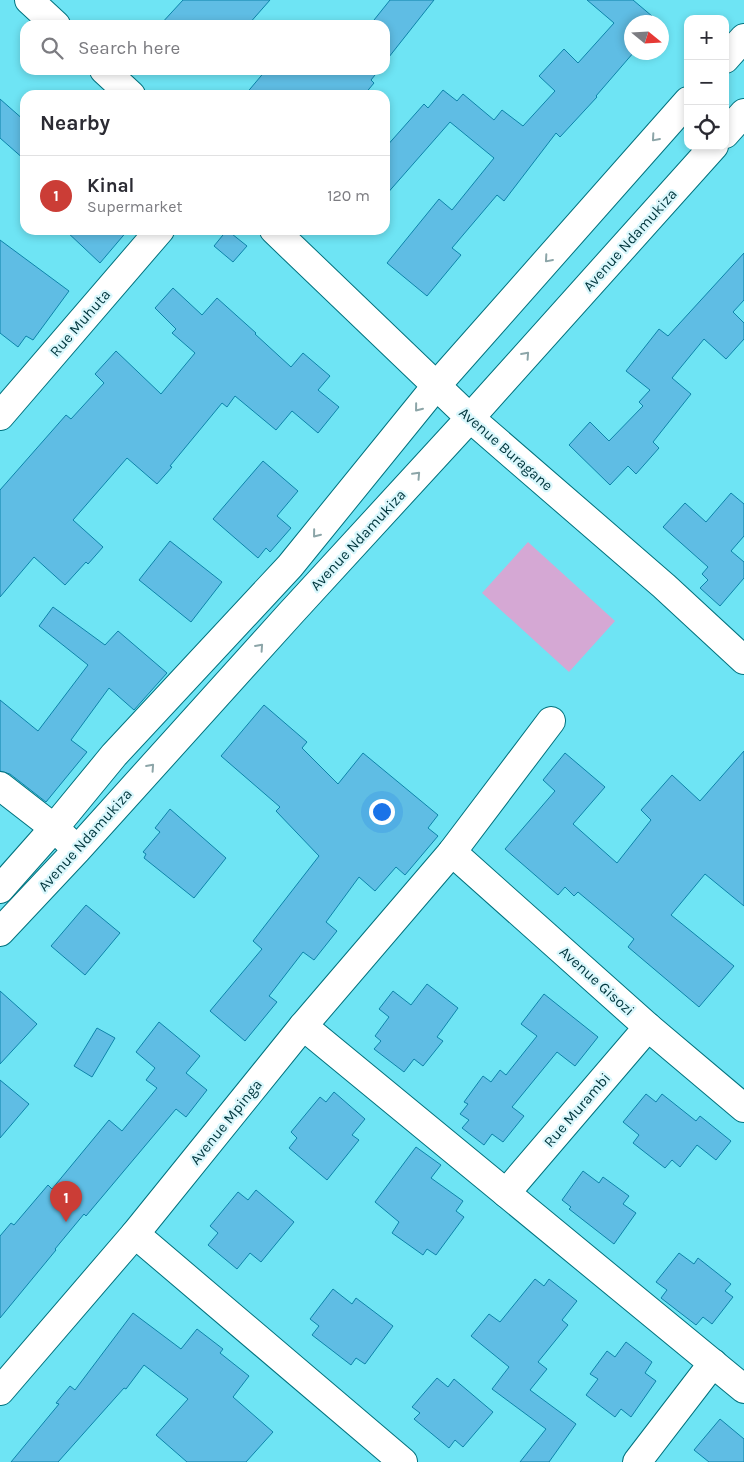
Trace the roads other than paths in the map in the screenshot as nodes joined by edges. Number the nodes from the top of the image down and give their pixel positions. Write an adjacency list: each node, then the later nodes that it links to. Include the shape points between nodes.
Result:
1 (29, 0): 2 (street)
2 (51, 20)
3 (744, 38): 4 (street)
4 (729, 55)
5 (109, 75): 6 (street)
6 (126, 90)
7 (684, 105): 13 (street, Avenue Ndamukiza, one-way to 13)
8 (744, 113): 9 (street)
9 (729, 130)
10 (710, 150): 15 (street, Avenue Ndamukiza, one-way to 10)
11 (156, 235): 14 (street, Rue Muhuta)
12 (279, 235): 13 (street, Avenue Buragane)
13 (436, 386): 15 (street, Avenue Buragane); 19 (street, Avenue Ndamukiza, one-way to 19, via 290,566 114,755)
14 (0, 416)
15 (470, 418): 16 (street, Avenue Buragane, via 664,586); 20 (street, Avenue Ndamukiza, one-way to 15)
16 (744, 660)
17 (551, 721): 21 (street, Avenue Mpinga)
18 (0, 786): 19 (street)
19 (54, 828): 20 (street); 22 (street, Avenue Ndamukiza)
20 (77, 850): 23 (street, Avenue Ndamukiza)
21 (452, 852): 24 (street, Avenue Mpinga); 25 (street, Avenue Gisozi)
22 (0, 889)
23 (0, 932)
24 (303, 1026): 27 (street); 28 (street, Avenue Mpinga)
25 (648, 1027): 26 (street, Avenue Gisozi); 27 (street, Rue Murambi)
26 (744, 1108)
27 (506, 1193): 29 (street)
28 (135, 1234): 31 (street, Avenue Mpinga); 32 (street)
29 (713, 1363): 30 (street); 33 (street)
30 (744, 1389)
31 (0, 1391)
32 (403, 1462)
33 (637, 1462)

